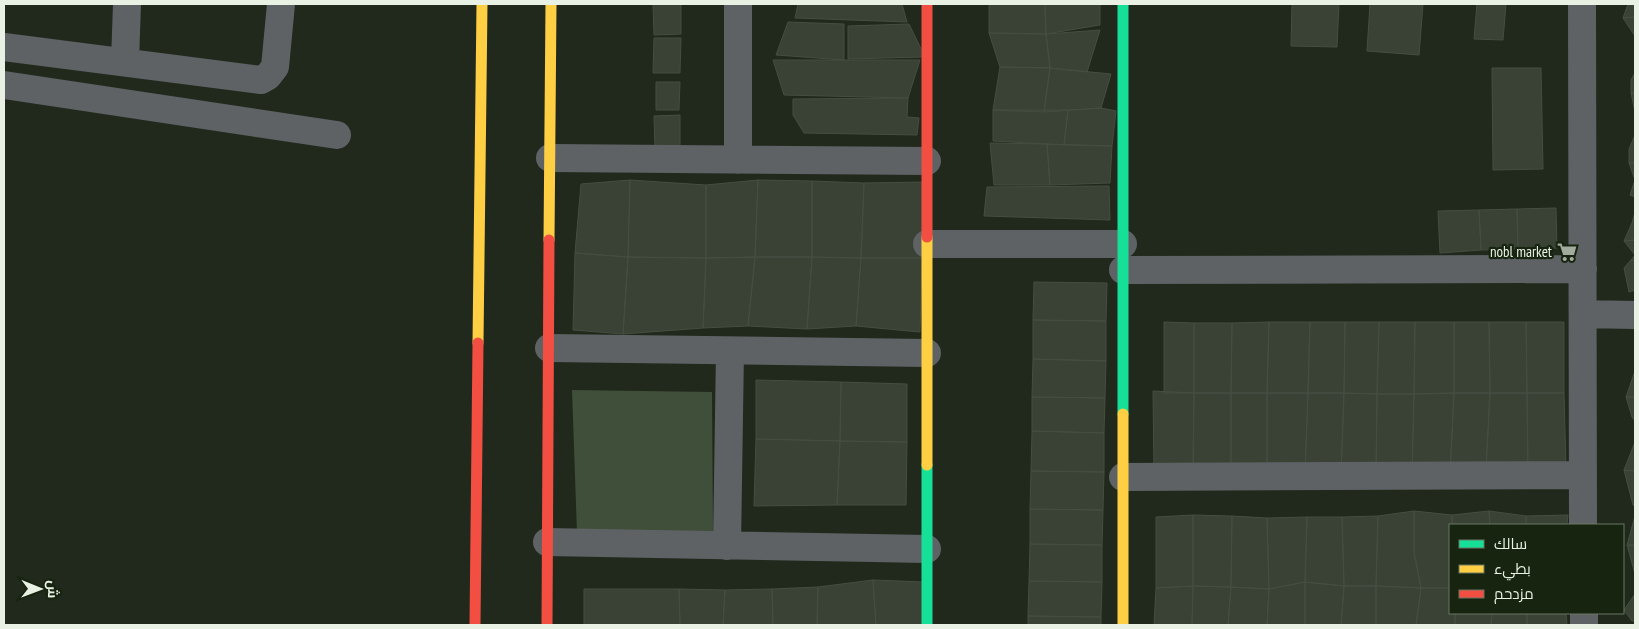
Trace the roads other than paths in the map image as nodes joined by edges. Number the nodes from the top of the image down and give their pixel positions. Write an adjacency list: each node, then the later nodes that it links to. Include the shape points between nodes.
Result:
1 (127, 4): 10 (street)
2 (281, 4): 10 (street, via 275,67 261,80)
3 (482, 4): 30 (street)
4 (551, 4): 13 (street)
5 (738, 4): 14 (street)
6 (927, 4): 15 (street)
7 (1123, 4): 17 (street)
8 (1582, 4): 18 (street)
9 (4, 47): 10 (street)
10 (125, 62)
11 (4, 85): 12 (street)
12 (337, 135)
13 (550, 158): 14 (street); 21 (street)
14 (738, 160): 15 (street)
15 (927, 161): 16 (street)
16 (927, 244): 17 (street); 23 (street)
17 (1123, 257): 18 (street); 25 (street)
18 (1583, 269): 19 (street)
19 (1583, 314): 20 (street); 24 (street)
20 (1635, 315)
21 (548, 348): 22 (street); 27 (street)
22 (730, 351): 23 (street); 28 (street)
23 (927, 353): 29 (street)
24 (1583, 475): 25 (street); 26 (street)
25 (1123, 477): 33 (street)
26 (1583, 524)
27 (547, 542): 28 (street); 31 (street)
28 (727, 546): 29 (street)
29 (927, 549): 32 (street)
30 (475, 625)
31 (547, 625)
32 (927, 625)
33 (1123, 625)

